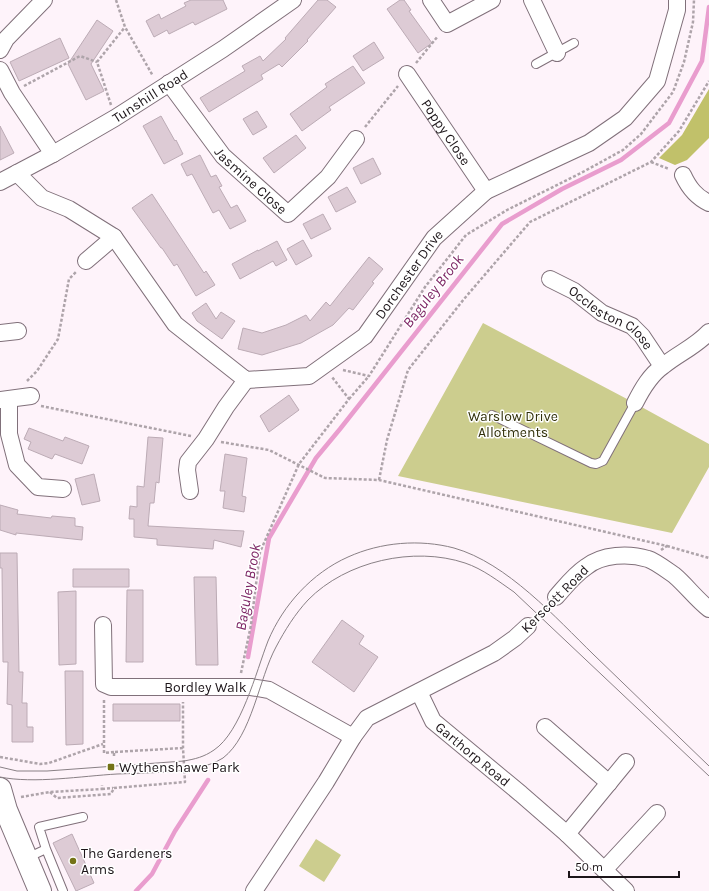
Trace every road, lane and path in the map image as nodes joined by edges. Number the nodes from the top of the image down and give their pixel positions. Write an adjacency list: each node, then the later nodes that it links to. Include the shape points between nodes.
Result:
1 (44, 0): 12 (street, via 6,39)
2 (116, 0): 10 (path)
3 (293, 0): 8 (street, Tunshill Road)
4 (431, 0): 9 (street)
5 (492, 0): 9 (street)
6 (532, 0): 13 (street)
7 (677, 0): 28 (street, Dorchester Drive, via 677,10 657,80 625,118 589,143)
8 (272, 6): 19 (street, Tunshill Road, via 223,49)
9 (447, 24): 17 (path)
10 (125, 27): 14 (path); 19 (path)
11 (574, 43): 13 (lane)
12 (0, 50)
13 (556, 52): 15 (lane)
14 (97, 62): 20 (path, via 80,56); 21 (path)
15 (536, 64)
16 (0, 70): 20 (street)
17 (407, 74): 22 (path); 28 (street, Poppy Close)
18 (709, 81): 24 (path, via 679,131)
19 (164, 86): 21 (street, Tunshill Road); 22 (street, Jasmine Close, via 224,156 288,214 328,177)
20 (12, 93): 23 (street)
21 (115, 118): 23 (street, Tunshill Road)
22 (356, 139)
23 (53, 154): 25 (street, Tunshill Road)
24 (651, 162): 26 (path); 48 (path, via 530,222 464,299 408,370 387,440)
25 (17, 173): 27 (street, Tunshill Road); 30 (street, via 42,198 69,208)
26 (683, 175): 29 (street, via 695,194)
27 (0, 182)
28 (486, 191): 37 (street, Dorchester Drive, via 434,238 365,336)
29 (709, 203)
30 (114, 237): 31 (street); 40 (street, via 175,324)
31 (86, 261): 42 (path, via 69,279 58,339 37,371)
32 (550, 279): 38 (street, Occleston Close, via 574,290 602,313 632,326)
33 (425, 287): 39 (path)
34 (18, 331): 36 (street)
35 (709, 332): 38 (street, via 692,348)
36 (0, 333)
37 (323, 366): 39 (path); 40 (street, Dorchester Drive, via 309,376); 41 (path)
38 (662, 366): 44 (street, via 651,377)
39 (369, 376): 41 (path)
40 (246, 380): 46 (street)
41 (349, 399): 47 (path)
42 (4, 400): 43 (street); 49 (street, via 17,465 38,487)
43 (35, 401): 46 (path)
44 (635, 403): 45 (lane, via 606,457 596,464)
45 (492, 416)
46 (206, 439): 47 (path, via 269,450); 50 (street, via 188,462)
47 (299, 464): 48 (path, via 325,478); 60 (path, via 260,552)
48 (379, 480): 51 (path)
49 (64, 489)
50 (190, 491)
51 (667, 546): 52 (path); 53 (path)
52 (709, 558)
53 (649, 559): 54 (street, Kerscott Road, via 618,556 597,560 578,572); 55 (street, Kerscott Road, via 674,576)
54 (556, 598): 57 (path, Kerscott Road)
55 (709, 609)
56 (103, 625): 58 (street)
57 (528, 626): 61 (street, Kerscott Road, via 494,652)
58 (104, 684): 59 (street, Bordley Walk, via 111,687); 64 (path)
59 (184, 687): 60 (street, Bordley Walk); 65 (path)
60 (238, 688): 63 (street, Bordley Walk, via 269,690)
61 (420, 692): 63 (street, via 367,718); 76 (street, Garthorp Road, via 433,722)
62 (545, 727): 68 (street)
63 (353, 737): 82 (street)
64 (103, 744): 65 (path, via 104,753 114,754); 66 (path, via 48,764)
65 (183, 748): 70 (path, via 185,782)
66 (0, 757)
67 (626, 762): 68 (street)
68 (609, 783): 76 (street)
69 (102, 785): 71 (path)
70 (114, 788): 71 (path); 72 (path, via 111,794 57,798)
71 (102, 789): 72 (path)
72 (50, 792): 73 (path, via 13,798)
73 (1, 793): 78 (main road)
74 (657, 813): 79 (street)
75 (83, 817): 77 (lane, via 39,827)
76 (567, 834): 79 (street, Garthorp Road)
77 (46, 848): 78 (lane); 81 (lane)
78 (26, 858): 80 (main road)
79 (605, 869): 83 (street, Garthorp Road)
80 (40, 891)
81 (63, 891)
82 (254, 891)
83 (626, 891)

